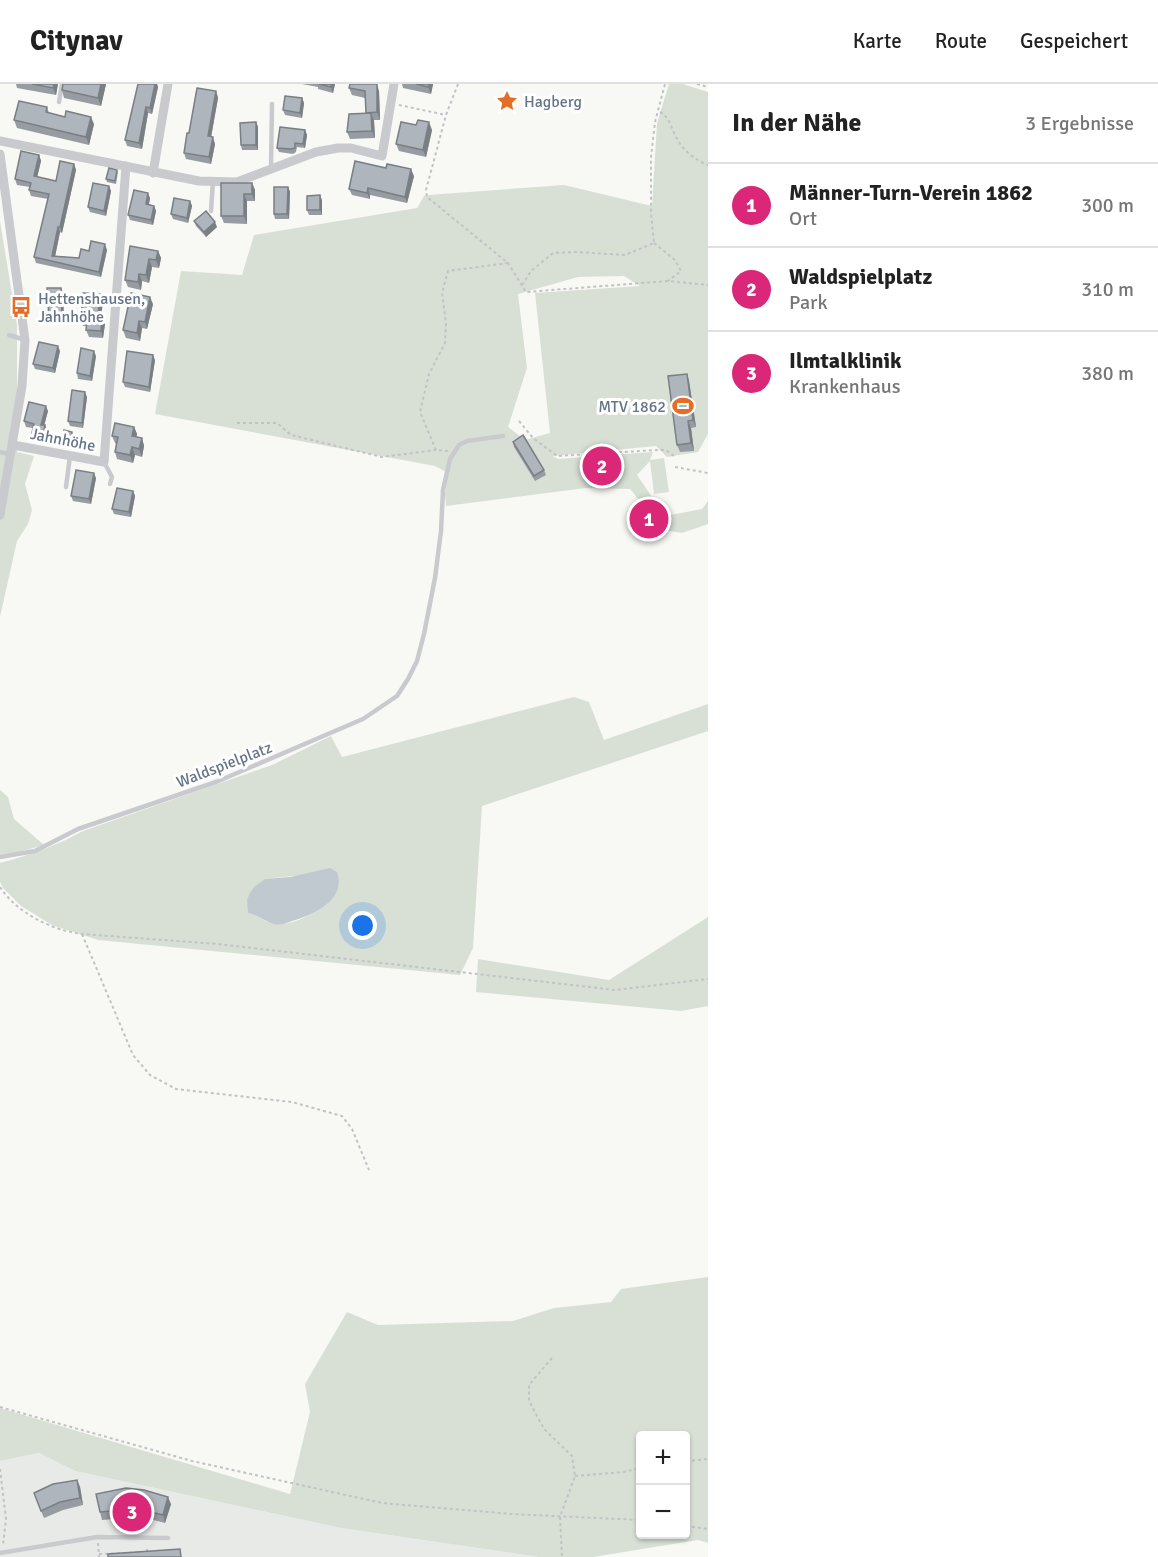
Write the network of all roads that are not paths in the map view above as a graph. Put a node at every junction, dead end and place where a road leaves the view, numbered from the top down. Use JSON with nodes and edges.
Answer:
{"nodes":[{"id":1,"x":62,"y":84,"type":"edge"},
{"id":2,"x":168,"y":84,"type":"edge"},
{"id":3,"x":394,"y":84,"type":"edge"},
{"id":4,"x":59,"y":102,"type":"dead end"},
{"id":5,"x":272,"y":104,"type":"dead end"},
{"id":6,"x":0,"y":141,"type":"edge"},
{"id":7,"x":0,"y":154,"type":"edge"},
{"id":8,"x":126,"y":166,"type":"junction"},
{"id":9,"x":271,"y":169,"type":"junction"},
{"id":10,"x":153,"y":173,"type":"junction"},
{"id":11,"x":213,"y":182,"type":"junction"},
{"id":12,"x":211,"y":212,"type":"dead end"},
{"id":13,"x":9,"y":335,"type":"dead end"},
{"id":14,"x":25,"y":340,"type":"junction"},
{"id":15,"x":504,"y":436,"type":"dead end"},
{"id":16,"x":12,"y":450,"type":"junction"},
{"id":17,"x":0,"y":452,"type":"edge"},
{"id":18,"x":70,"y":456,"type":"junction"},
{"id":19,"x":104,"y":462,"type":"junction"},
{"id":20,"x":110,"y":484,"type":"dead end"},
{"id":21,"x":66,"y":487,"type":"dead end"},
{"id":22,"x":0,"y":515,"type":"edge"},
{"id":23,"x":0,"y":857,"type":"edge"},
{"id":24,"x":168,"y":1538,"type":"dead end"},
{"id":25,"x":1,"y":1553,"type":"edge"}],
"edges":[{"from":1,"to":4,"type":"lane"},
{"from":2,"to":10,"type":"street"},
{"from":3,"to":9,"type":"street"},
{"from":5,"to":9,"type":"lane"},
{"from":6,"to":8,"type":"street"},
{"from":7,"to":14,"type":"street","name":"Jahnhöhe"},
{"from":8,"to":10,"type":"street"},
{"from":8,"to":19,"type":"street","name":"Jahnhöhe"},
{"from":9,"to":11,"type":"street"},
{"from":10,"to":11,"type":"street"},
{"from":11,"to":12,"type":"lane"},
{"from":13,"to":14,"type":"lane"},
{"from":14,"to":16,"type":"street","name":"Jahnhöhe"},
{"from":15,"to":23,"type":"lane","name":"Waldspielplatz"},
{"from":16,"to":17,"type":"lane"},
{"from":16,"to":18,"type":"street","name":"Jahnhöhe"},
{"from":16,"to":22,"type":"street"},
{"from":18,"to":19,"type":"street","name":"Jahnhöhe"},
{"from":18,"to":21,"type":"lane"},
{"from":19,"to":20,"type":"lane"},
{"from":24,"to":25,"type":"lane"}]}
